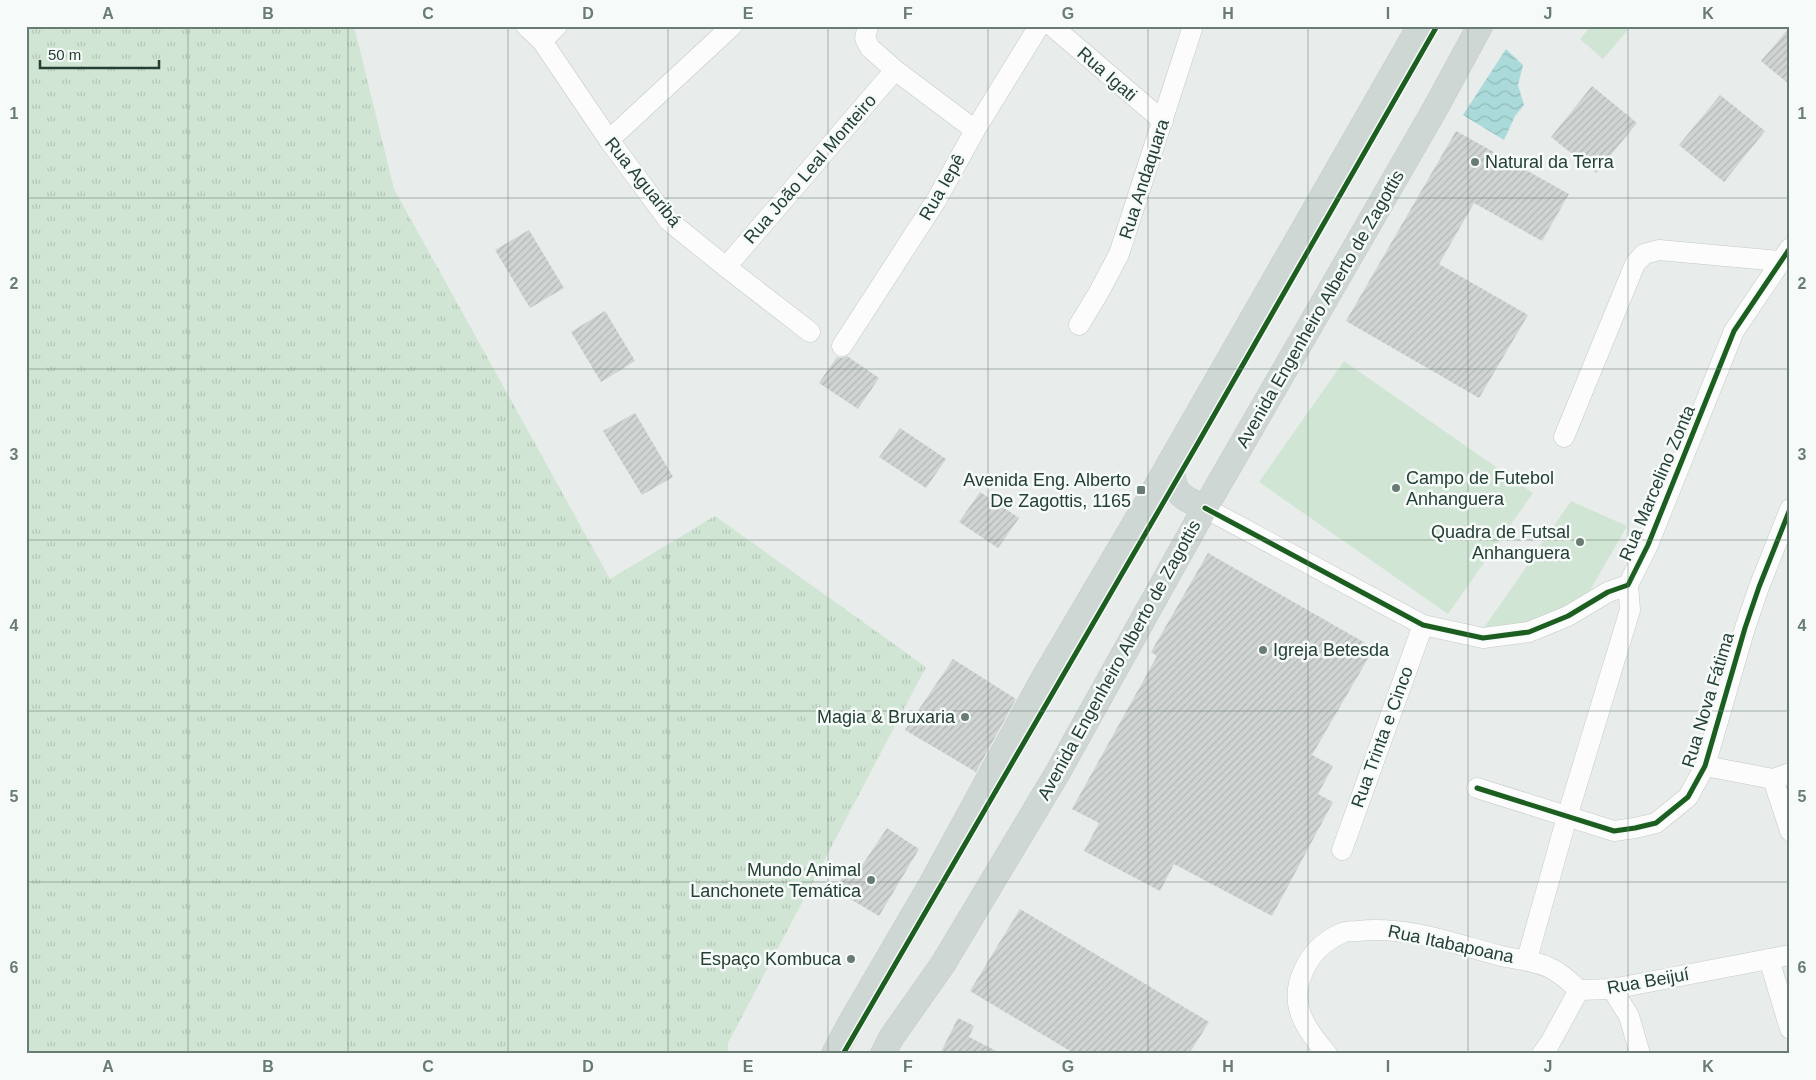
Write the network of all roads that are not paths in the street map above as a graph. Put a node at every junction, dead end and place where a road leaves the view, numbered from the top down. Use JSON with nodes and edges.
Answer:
{"nodes":[{"id":1,"x":526,"y":26,"type":"edge"},
{"id":2,"x":557,"y":26,"type":"edge"},
{"id":3,"x":732,"y":26,"type":"edge"},
{"id":4,"x":868,"y":26,"type":"edge"},
{"id":5,"x":1039,"y":26,"type":"edge"},
{"id":6,"x":1193,"y":26,"type":"edge"},
{"id":7,"x":1420,"y":26,"type":"edge"},
{"id":8,"x":1480,"y":26,"type":"edge"},
{"id":9,"x":1059,"y":29,"type":"edge"},
{"id":10,"x":542,"y":41,"type":"junction"},
{"id":11,"x":894,"y":70,"type":"junction"},
{"id":12,"x":1163,"y":122,"type":"junction"},
{"id":13,"x":975,"y":130,"type":"junction"},
{"id":14,"x":608,"y":140,"type":"junction"},
{"id":15,"x":1785,"y":255,"type":"edge"},
{"id":16,"x":726,"y":268,"type":"junction"},
{"id":17,"x":1079,"y":325,"type":"dead end"},
{"id":18,"x":810,"y":332,"type":"dead end"},
{"id":19,"x":842,"y":346,"type":"dead end"},
{"id":20,"x":1564,"y":437,"type":"dead end"},
{"id":21,"x":1171,"y":461,"type":"junction"},
{"id":22,"x":1205,"y":508,"type":"junction"},
{"id":23,"x":1790,"y":509,"type":"edge"},
{"id":24,"x":1628,"y":585,"type":"junction"},
{"id":25,"x":1423,"y":625,"type":"junction"},
{"id":26,"x":1706,"y":766,"type":"junction"},
{"id":27,"x":1782,"y":776,"type":"edge"},
{"id":28,"x":1478,"y":788,"type":"dead end"},
{"id":29,"x":1567,"y":817,"type":"junction"},
{"id":30,"x":1790,"y":831,"type":"edge"},
{"id":31,"x":1342,"y":850,"type":"dead end"},
{"id":32,"x":1790,"y":955,"type":"edge"},
{"id":33,"x":1527,"y":959,"type":"junction"},
{"id":34,"x":1769,"y":959,"type":"junction"},
{"id":35,"x":1612,"y":989,"type":"junction"},
{"id":36,"x":1579,"y":990,"type":"junction"},
{"id":37,"x":1790,"y":1029,"type":"edge"},
{"id":38,"x":834,"y":1054,"type":"edge"},
{"id":39,"x":883,"y":1054,"type":"edge"},
{"id":40,"x":1327,"y":1054,"type":"edge"},
{"id":41,"x":1542,"y":1054,"type":"edge"},
{"id":42,"x":1640,"y":1054,"type":"edge"}],
"edges":[{"from":1,"to":10,"type":"street","name":"Rua Aguaribá"},
{"from":2,"to":10,"type":"street"},
{"from":3,"to":14,"type":"street"},
{"from":4,"to":11,"type":"street"},
{"from":5,"to":13,"type":"street","name":"Rua Iepê"},
{"from":6,"to":12,"type":"street","name":"Rua Andaquara"},
{"from":7,"to":21,"type":"main road"},
{"from":8,"to":22,"type":"main road","name":"Avenida Engenheiro Alberto de Zagottis"},
{"from":9,"to":12,"type":"street","name":"Rua Igati"},
{"from":10,"to":14,"type":"street","name":"Rua Aguaribá"},
{"from":11,"to":13,"type":"street"},
{"from":11,"to":16,"type":"street","name":"Rua João Leal Monteiro"},
{"from":12,"to":17,"type":"street","name":"Rua Andaquara"},
{"from":13,"to":19,"type":"street","name":"Rua Iepê"},
{"from":14,"to":16,"type":"street","name":"Rua Aguaribá"},
{"from":15,"to":20,"type":"street"},
{"from":15,"to":24,"type":"street","name":"Rua Marcelino Zonta"},
{"from":16,"to":18,"type":"street","name":"Rua Aguaribá"},
{"from":21,"to":22,"type":"main road"},
{"from":21,"to":38,"type":"main road"},
{"from":22,"to":25,"type":"street","name":"Rua Marcelino Zonta"},
{"from":22,"to":39,"type":"main road","name":"Avenida Engenheiro Alberto de Zagottis"},
{"from":23,"to":26,"type":"street","name":"Rua Nova Fátima"},
{"from":24,"to":25,"type":"street","name":"Rua Marcelino Zonta"},
{"from":24,"to":29,"type":"street"},
{"from":25,"to":31,"type":"street","name":"Rua Trinta e Cinco"},
{"from":26,"to":27,"type":"street"},
{"from":26,"to":29,"type":"street","name":"Rua Nova Fátima"},
{"from":27,"to":30,"type":"street"},
{"from":28,"to":29,"type":"street","name":"Rua Nova Fátima"},
{"from":29,"to":33,"type":"street"},
{"from":32,"to":34,"type":"street","name":"Rua Beijuí"},
{"from":33,"to":36,"type":"street","name":"Rua Itabapoana"},
{"from":33,"to":40,"type":"street","name":"Rua Itabapoana"},
{"from":34,"to":35,"type":"street","name":"Rua Beijuí"},
{"from":34,"to":37,"type":"street"},
{"from":35,"to":36,"type":"street","name":"Rua Beijuí"},
{"from":35,"to":42,"type":"street"},
{"from":36,"to":41,"type":"street"}]}
